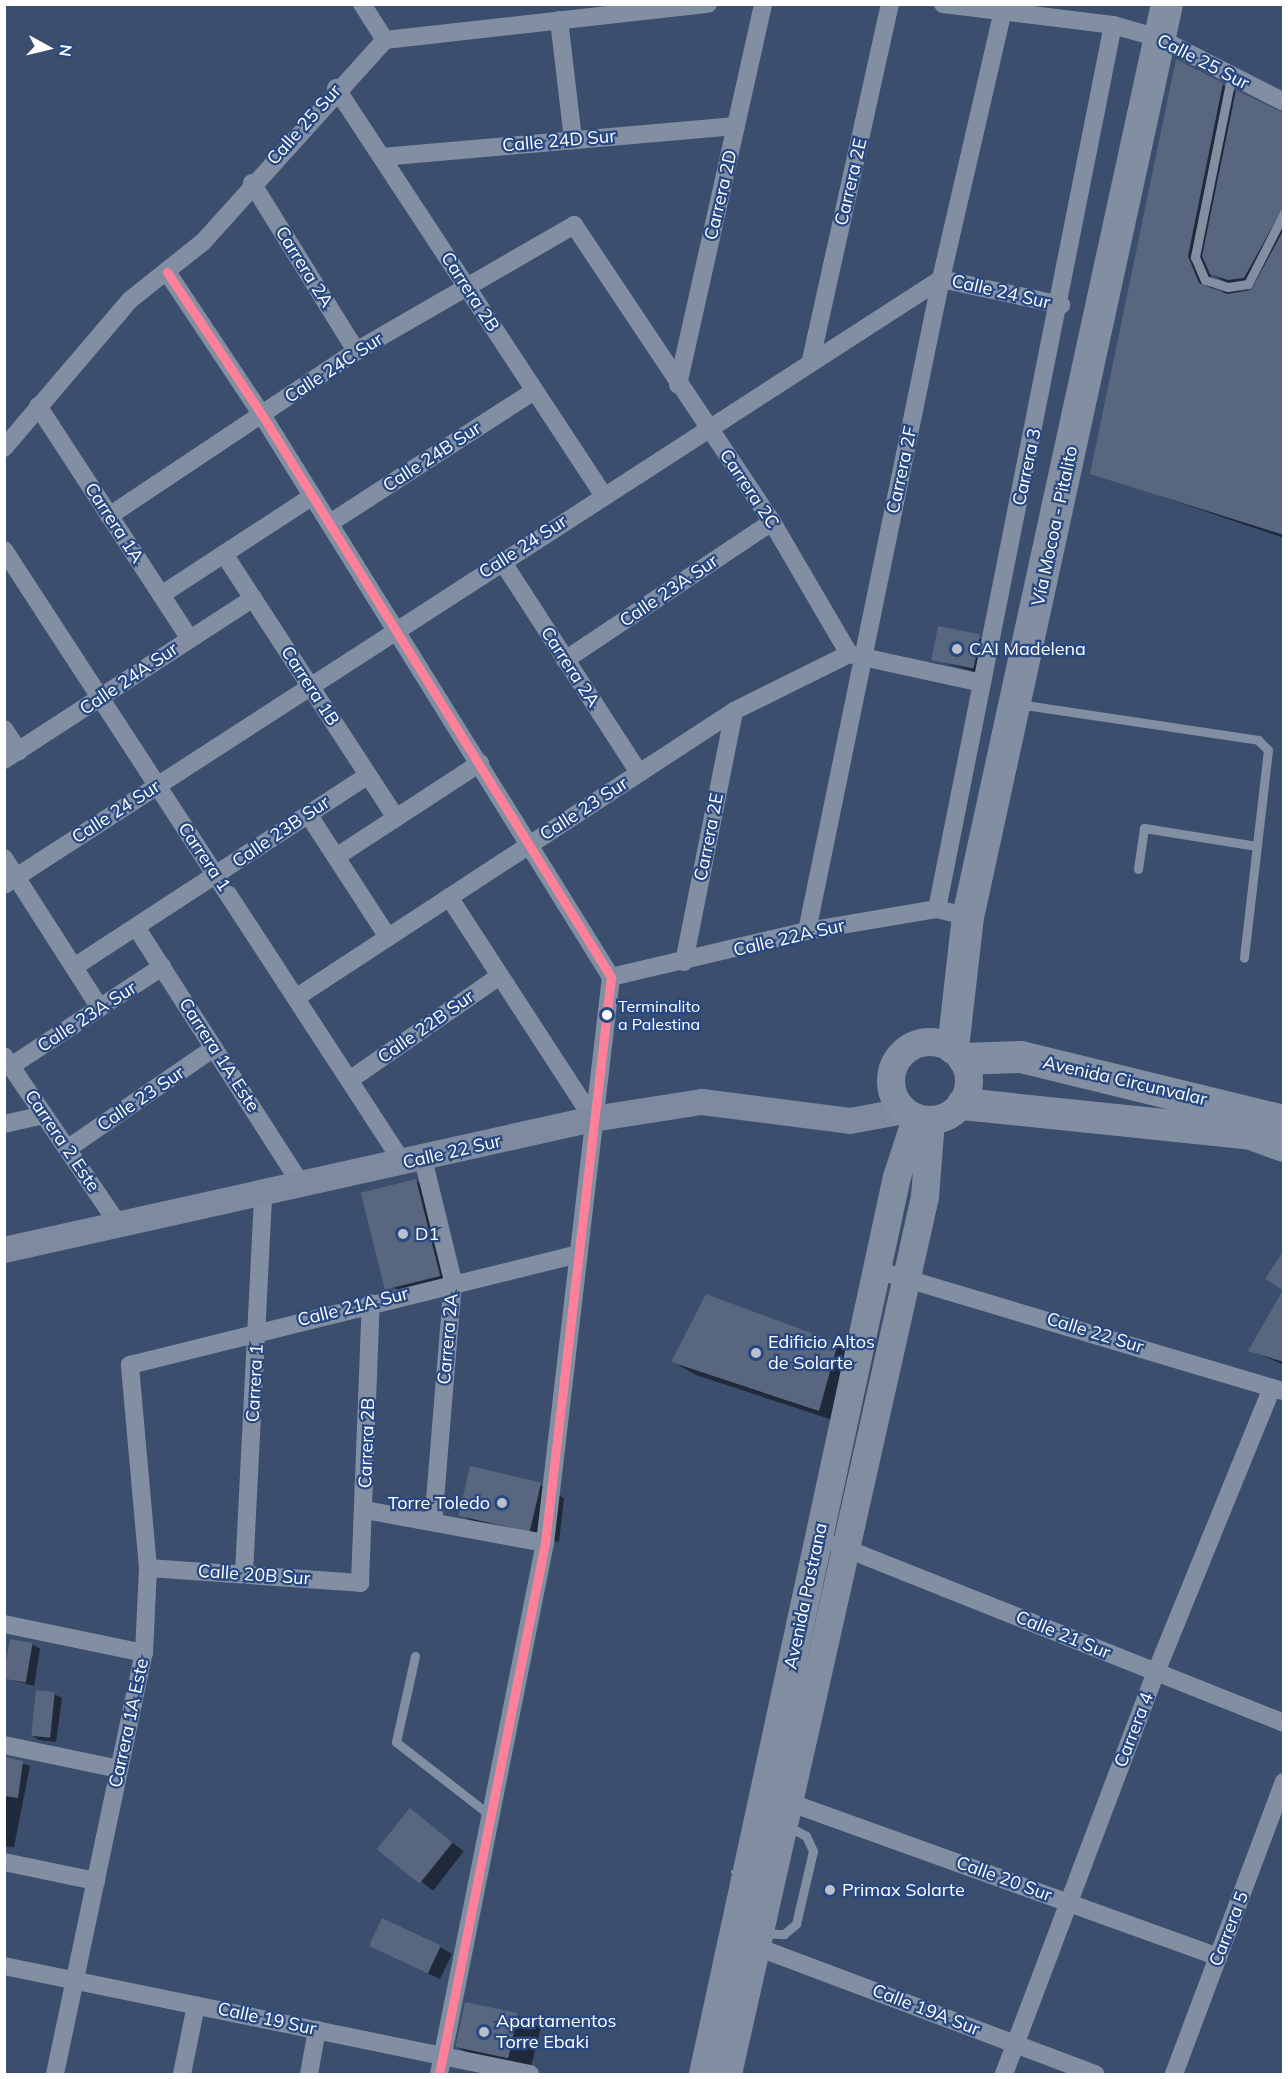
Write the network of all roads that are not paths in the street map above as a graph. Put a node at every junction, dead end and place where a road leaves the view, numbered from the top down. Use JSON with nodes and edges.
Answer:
{"nodes":[{"id":1,"x":362,"y":4,"type":"edge"},
{"id":2,"x":708,"y":4,"type":"edge"},
{"id":3,"x":763,"y":4,"type":"edge"},
{"id":4,"x":890,"y":4,"type":"edge"},
{"id":5,"x":943,"y":4,"type":"edge"},
{"id":6,"x":1167,"y":4,"type":"edge"},
{"id":7,"x":1003,"y":11,"type":"junction"},
{"id":8,"x":559,"y":20,"type":"junction"},
{"id":9,"x":1113,"y":25,"type":"junction"},
{"id":10,"x":1159,"y":38,"type":"junction"},
{"id":11,"x":385,"y":40,"type":"junction"},
{"id":12,"x":1231,"y":78,"type":"junction"},
{"id":13,"x":336,"y":88,"type":"junction"},
{"id":14,"x":1284,"y":102,"type":"edge"},
{"id":15,"x":736,"y":126,"type":"junction"},
{"id":16,"x":573,"y":140,"type":"junction"},
{"id":17,"x":382,"y":157,"type":"junction"},
{"id":18,"x":252,"y":183,"type":"junction"},
{"id":19,"x":1284,"y":213,"type":"edge"},
{"id":20,"x":563,"y":226,"type":"joint"},
{"id":21,"x":167,"y":272,"type":"junction"},
{"id":22,"x":941,"y":279,"type":"junction"},
{"id":23,"x":468,"y":289,"type":"junction"},
{"id":24,"x":1061,"y":305,"type":"junction"},
{"id":25,"x":356,"y":351,"type":"junction"},
{"id":26,"x":811,"y":360,"type":"junction"},
{"id":27,"x":678,"y":385,"type":"junction"},
{"id":28,"x":534,"y":391,"type":"junction"},
{"id":29,"x":38,"y":406,"type":"junction"},
{"id":30,"x":262,"y":415,"type":"junction"},
{"id":31,"x":707,"y":429,"type":"junction"},
{"id":32,"x":4,"y":448,"type":"edge"},
{"id":33,"x":603,"y":495,"type":"junction"},
{"id":34,"x":313,"y":496,"type":"junction"},
{"id":35,"x":109,"y":516,"type":"junction"},
{"id":36,"x":772,"y":522,"type":"junction"},
{"id":37,"x":330,"y":523,"type":"junction"},
{"id":38,"x":4,"y":550,"type":"edge"},
{"id":39,"x":224,"y":554,"type":"junction"},
{"id":40,"x":502,"y":561,"type":"junction"},
{"id":41,"x":161,"y":596,"type":"junction"},
{"id":42,"x":253,"y":598,"type":"junction"},
{"id":43,"x":397,"y":630,"type":"junction"},
{"id":44,"x":190,"y":639,"type":"junction"},
{"id":45,"x":856,"y":656,"type":"junction"},
{"id":46,"x":565,"y":660,"type":"junction"},
{"id":47,"x":982,"y":683,"type":"junction"},
{"id":48,"x":310,"y":686,"type":"junction"},
{"id":49,"x":102,"y":699,"type":"junction"},
{"id":50,"x":1016,"y":703,"type":"junction"},
{"id":51,"x":734,"y":711,"type":"junction"},
{"id":52,"x":4,"y":729,"type":"edge"},
{"id":53,"x":12,"y":755,"type":"edge"},
{"id":54,"x":480,"y":763,"type":"junction"},
{"id":55,"x":639,"y":773,"type":"junction"},
{"id":56,"x":368,"y":775,"type":"junction"},
{"id":57,"x":157,"y":786,"type":"junction"},
{"id":58,"x":308,"y":814,"type":"junction"},
{"id":59,"x":396,"y":818,"type":"junction"},
{"id":60,"x":531,"y":844,"type":"junction"},
{"id":61,"x":1257,"y":846,"type":"junction"},
{"id":62,"x":336,"y":857,"type":"junction"},
{"id":63,"x":4,"y":858,"type":"edge"},
{"id":64,"x":1138,"y":869,"type":"dead end"},
{"id":65,"x":216,"y":876,"type":"junction"},
{"id":66,"x":10,"y":881,"type":"edge"},
{"id":67,"x":449,"y":897,"type":"junction"},
{"id":68,"x":937,"y":909,"type":"junction"},
{"id":69,"x":968,"y":917,"type":"junction"},
{"id":70,"x":136,"y":927,"type":"junction"},
{"id":71,"x":807,"y":931,"type":"junction"},
{"id":72,"x":388,"y":937,"type":"junction"},
{"id":73,"x":1244,"y":958,"type":"dead end"},
{"id":74,"x":684,"y":962,"type":"junction"},
{"id":75,"x":74,"y":967,"type":"junction"},
{"id":76,"x":162,"y":967,"type":"junction"},
{"id":77,"x":500,"y":976,"type":"junction"},
{"id":78,"x":610,"y":977,"type":"junction"},
{"id":79,"x":297,"y":996,"type":"junction"},
{"id":80,"x":100,"y":1008,"type":"junction"},
{"id":81,"x":214,"y":1048,"type":"junction"},
{"id":82,"x":950,"y":1049,"type":"junction"},
{"id":83,"x":8,"y":1061,"type":"edge"},
{"id":84,"x":351,"y":1079,"type":"junction"},
{"id":85,"x":963,"y":1104,"type":"junction"},
{"id":86,"x":911,"y":1112,"type":"junction"},
{"id":87,"x":44,"y":1115,"type":"junction"},
{"id":88,"x":593,"y":1119,"type":"junction"},
{"id":89,"x":1284,"y":1121,"type":"edge"},
{"id":90,"x":4,"y":1124,"type":"edge"},
{"id":91,"x":1284,"y":1146,"type":"edge"},
{"id":92,"x":67,"y":1149,"type":"junction"},
{"id":93,"x":413,"y":1161,"type":"junction"},
{"id":94,"x":301,"y":1184,"type":"junction"},
{"id":95,"x":263,"y":1192,"type":"junction"},
{"id":96,"x":119,"y":1225,"type":"junction"},
{"id":97,"x":4,"y":1250,"type":"edge"},
{"id":98,"x":578,"y":1254,"type":"junction"},
{"id":99,"x":893,"y":1274,"type":"junction"},
{"id":100,"x":453,"y":1281,"type":"junction"},
{"id":101,"x":371,"y":1304,"type":"junction"},
{"id":102,"x":258,"y":1331,"type":"junction"},
{"id":103,"x":130,"y":1365,"type":"joint"},
{"id":104,"x":1278,"y":1390,"type":"edge"},
{"id":105,"x":365,"y":1510,"type":"junction"},
{"id":106,"x":433,"y":1522,"type":"junction"},
{"id":107,"x":545,"y":1543,"type":"junction"},
{"id":108,"x":831,"y":1543,"type":"junction"},
{"id":109,"x":148,"y":1568,"type":"junction"},
{"id":110,"x":244,"y":1573,"type":"junction"},
{"id":111,"x":360,"y":1583,"type":"joint"},
{"id":112,"x":4,"y":1624,"type":"edge"},
{"id":113,"x":144,"y":1653,"type":"junction"},
{"id":114,"x":415,"y":1656,"type":"dead end"},
{"id":115,"x":1156,"y":1672,"type":"junction"},
{"id":116,"x":1284,"y":1723,"type":"edge"},
{"id":117,"x":4,"y":1745,"type":"edge"},
{"id":118,"x":119,"y":1769,"type":"junction"},
{"id":119,"x":1284,"y":1782,"type":"edge"},
{"id":120,"x":779,"y":1807,"type":"junction"},
{"id":121,"x":491,"y":1816,"type":"junction"},
{"id":122,"x":4,"y":1862,"type":"edge"},
{"id":123,"x":96,"y":1881,"type":"junction"},
{"id":124,"x":1068,"y":1903,"type":"junction"},
{"id":125,"x":750,"y":1939,"type":"junction"},
{"id":126,"x":1218,"y":1957,"type":"junction"},
{"id":127,"x":4,"y":1966,"type":"edge"},
{"id":128,"x":75,"y":1979,"type":"junction"},
{"id":129,"x":196,"y":2005,"type":"junction"},
{"id":130,"x":317,"y":2030,"type":"junction"},
{"id":131,"x":1014,"y":2044,"type":"junction"},
{"id":132,"x":441,"y":2066,"type":"edge"},
{"id":133,"x":55,"y":2074,"type":"edge"},
{"id":134,"x":182,"y":2074,"type":"edge"},
{"id":135,"x":309,"y":2074,"type":"edge"},
{"id":136,"x":530,"y":2074,"type":"edge"},
{"id":137,"x":703,"y":2074,"type":"edge"},
{"id":138,"x":728,"y":2074,"type":"edge"},
{"id":139,"x":1004,"y":2074,"type":"edge"},
{"id":140,"x":1095,"y":2074,"type":"edge"},
{"id":141,"x":1174,"y":2074,"type":"edge"}],
"edges":[{"from":1,"to":11,"type":"street"},
{"from":2,"to":8,"type":"street"},
{"from":3,"to":15,"type":"street","name":"Carrera 2D"},
{"from":4,"to":26,"type":"street","name":"Carrera 2E"},
{"from":5,"to":7,"type":"street","name":"Calle 25 Sur"},
{"from":6,"to":10,"type":"highway","name":"Vía Mocoa - Pitalito"},
{"from":7,"to":9,"type":"street","name":"Calle 25 Sur"},
{"from":7,"to":22,"type":"street","name":"Carrera 2F"},
{"from":8,"to":11,"type":"street"},
{"from":8,"to":16,"type":"street"},
{"from":9,"to":10,"type":"street","name":"Calle 25 Sur"},
{"from":9,"to":24,"type":"street","name":"Carrera 3"},
{"from":10,"to":12,"type":"street","name":"Calle 25 Sur"},
{"from":10,"to":50,"type":"highway","name":"Vía Mocoa - Pitalito"},
{"from":11,"to":13,"type":"street","name":"Calle 25 Sur"},
{"from":12,"to":14,"type":"street","name":"Calle 25 Sur"},
{"from":12,"to":19,"type":"lane"},
{"from":13,"to":17,"type":"street","name":"Carrera 2B"},
{"from":13,"to":18,"type":"street","name":"Calle 25 Sur"},
{"from":15,"to":16,"type":"street","name":"Calle 24D Sur"},
{"from":15,"to":27,"type":"street","name":"Carrera 2D"},
{"from":16,"to":17,"type":"street","name":"Calle 24D Sur"},
{"from":17,"to":23,"type":"street","name":"Carrera 2B"},
{"from":18,"to":21,"type":"street","name":"Calle 25 Sur"},
{"from":18,"to":25,"type":"street","name":"Carrera 2A"},
{"from":20,"to":23,"type":"street","name":"Calle 24C Sur"},
{"from":20,"to":27,"type":"street","name":"Carrera 2C"},
{"from":21,"to":29,"type":"street","name":"Calle 25 Sur"},
{"from":21,"to":30,"type":"street"},
{"from":22,"to":24,"type":"street","name":"Calle 24 Sur"},
{"from":22,"to":26,"type":"street","name":"Calle 24 Sur"},
{"from":22,"to":45,"type":"street","name":"Carrera 2F"},
{"from":23,"to":25,"type":"street","name":"Calle 24C Sur"},
{"from":23,"to":28,"type":"street","name":"Carrera 2B"},
{"from":24,"to":47,"type":"street","name":"Carrera 3"},
{"from":25,"to":30,"type":"street","name":"Calle 24C Sur"},
{"from":26,"to":31,"type":"street","name":"Calle 24 Sur"},
{"from":27,"to":31,"type":"street","name":"Carrera 2C"},
{"from":28,"to":33,"type":"street","name":"Carrera 2B"},
{"from":28,"to":37,"type":"street","name":"Calle 24B Sur"},
{"from":29,"to":32,"type":"street","name":"Calle 25 Sur"},
{"from":29,"to":35,"type":"street","name":"Carrera 1A"},
{"from":30,"to":34,"type":"street"},
{"from":30,"to":35,"type":"street","name":"Calle 24C Sur"},
{"from":31,"to":33,"type":"street","name":"Calle 24 Sur"},
{"from":31,"to":36,"type":"street","name":"Carrera 2C"},
{"from":33,"to":40,"type":"street","name":"Calle 24 Sur"},
{"from":34,"to":37,"type":"street"},
{"from":34,"to":39,"type":"street"},
{"from":35,"to":41,"type":"street","name":"Carrera 1A"},
{"from":36,"to":45,"type":"street","name":"Carrera 2C"},
{"from":36,"to":46,"type":"street","name":"Calle 23A Sur"},
{"from":37,"to":43,"type":"street"},
{"from":38,"to":49,"type":"street","name":"Carrera 1"},
{"from":39,"to":41,"type":"street"},
{"from":39,"to":42,"type":"street","name":"Carrera 1B"},
{"from":40,"to":43,"type":"street","name":"Calle 24 Sur"},
{"from":40,"to":46,"type":"street","name":"Carrera 2A"},
{"from":41,"to":44,"type":"street","name":"Carrera 1A"},
{"from":42,"to":44,"type":"street","name":"Calle 24A Sur"},
{"from":42,"to":48,"type":"street","name":"Carrera 1B"},
{"from":43,"to":48,"type":"street","name":"Calle 24 Sur"},
{"from":43,"to":54,"type":"street"},
{"from":44,"to":49,"type":"street","name":"Calle 24A Sur"},
{"from":45,"to":47,"type":"street"},
{"from":45,"to":51,"type":"street","name":"Calle 23 Sur"},
{"from":45,"to":71,"type":"street","name":"Carrera 2F"},
{"from":46,"to":55,"type":"street","name":"Carrera 2A"},
{"from":47,"to":68,"type":"street","name":"Carrera 3"},
{"from":48,"to":56,"type":"street","name":"Carrera 1B"},
{"from":48,"to":57,"type":"street","name":"Calle 24 Sur"},
{"from":49,"to":53,"type":"street","name":"Calle 24A Sur"},
{"from":49,"to":57,"type":"street","name":"Carrera 1"},
{"from":50,"to":61,"type":"lane"},
{"from":50,"to":69,"type":"highway","name":"Vía Mocoa - Pitalito"},
{"from":51,"to":55,"type":"street","name":"Calle 23 Sur"},
{"from":51,"to":74,"type":"street","name":"Carrera 2E"},
{"from":52,"to":53,"type":"street"},
{"from":54,"to":59,"type":"street"},
{"from":54,"to":60,"type":"street"},
{"from":55,"to":60,"type":"street","name":"Calle 23 Sur"},
{"from":56,"to":58,"type":"street","name":"Calle 23B Sur"},
{"from":56,"to":59,"type":"street","name":"Carrera 1B"},
{"from":57,"to":65,"type":"street","name":"Carrera 1"},
{"from":57,"to":66,"type":"street","name":"Calle 24 Sur"},
{"from":58,"to":62,"type":"street"},
{"from":58,"to":65,"type":"street","name":"Calle 23B Sur"},
{"from":59,"to":62,"type":"street"},
{"from":60,"to":67,"type":"street","name":"Calle 23 Sur"},
{"from":60,"to":78,"type":"street"},
{"from":61,"to":64,"type":"lane"},
{"from":61,"to":73,"type":"lane"},
{"from":62,"to":72,"type":"street"},
{"from":63,"to":66,"type":"street"},
{"from":65,"to":70,"type":"street","name":"Calle 23B Sur"},
{"from":65,"to":79,"type":"street","name":"Carrera 1"},
{"from":66,"to":75,"type":"street"},
{"from":67,"to":72,"type":"street","name":"Calle 23 Sur"},
{"from":67,"to":77,"type":"street"},
{"from":68,"to":69,"type":"street","name":"Calle 22A Sur"},
{"from":68,"to":71,"type":"street","name":"Calle 22A Sur"},
{"from":69,"to":82,"type":"highway","name":"Vía Mocoa - Pitalito"},
{"from":70,"to":75,"type":"street","name":"Calle 23B Sur"},
{"from":70,"to":76,"type":"street","name":"Carrera 1A Este"},
{"from":71,"to":74,"type":"street","name":"Calle 22A Sur"},
{"from":72,"to":79,"type":"street","name":"Calle 23 Sur"},
{"from":74,"to":78,"type":"street","name":"Calle 22A Sur"},
{"from":75,"to":80,"type":"street"},
{"from":76,"to":80,"type":"street","name":"Calle 23A Sur"},
{"from":76,"to":81,"type":"street","name":"Carrera 1A Este"},
{"from":77,"to":84,"type":"street","name":"Calle 22B Sur"},
{"from":77,"to":88,"type":"street"},
{"from":78,"to":88,"type":"street"},
{"from":79,"to":84,"type":"street","name":"Carrera 1"},
{"from":80,"to":83,"type":"street","name":"Calle 23A Sur"},
{"from":81,"to":92,"type":"street","name":"Calle 23 Sur"},
{"from":81,"to":94,"type":"street","name":"Carrera 1A Este"},
{"from":82,"to":85,"type":"main road"},
{"from":82,"to":86,"type":"main road"},
{"from":82,"to":89,"type":"highway","name":"Avenida Circunvalar"},
{"from":83,"to":87,"type":"street","name":"Carrera 2 Este"},
{"from":84,"to":93,"type":"street","name":"Carrera 1"},
{"from":85,"to":86,"type":"main road"},
{"from":85,"to":91,"type":"highway","name":"Avenida Circunvalar"},
{"from":86,"to":88,"type":"main road","name":"Calle 22 Sur"},
{"from":86,"to":99,"type":"main road","name":"Avenida Pastrana"},
{"from":87,"to":90,"type":"street"},
{"from":87,"to":92,"type":"street","name":"Carrera 2 Este"},
{"from":88,"to":93,"type":"main road","name":"Calle 22 Sur"},
{"from":88,"to":98,"type":"street"},
{"from":92,"to":96,"type":"street","name":"Carrera 2 Este"},
{"from":93,"to":94,"type":"main road","name":"Calle 22 Sur"},
{"from":93,"to":100,"type":"street","name":"Carrera 2A"},
{"from":94,"to":95,"type":"main road","name":"Calle 22 Sur"},
{"from":95,"to":96,"type":"main road","name":"Calle 22 Sur"},
{"from":95,"to":102,"type":"street","name":"Carrera 1"},
{"from":96,"to":97,"type":"main road","name":"Calle 22 Sur"},
{"from":98,"to":100,"type":"street","name":"Calle 21A Sur"},
{"from":98,"to":107,"type":"street"},
{"from":99,"to":104,"type":"street","name":"Calle 22 Sur"},
{"from":99,"to":108,"type":"main road","name":"Avenida Pastrana"},
{"from":100,"to":101,"type":"street","name":"Calle 21A Sur"},
{"from":100,"to":106,"type":"street","name":"Carrera 2A"},
{"from":101,"to":102,"type":"street","name":"Calle 21A Sur"},
{"from":101,"to":105,"type":"street","name":"Carrera 2B"},
{"from":102,"to":103,"type":"street","name":"Calle 21A Sur"},
{"from":102,"to":110,"type":"street","name":"Carrera 1"},
{"from":103,"to":109,"type":"street","name":"Carrera 1A Este"},
{"from":104,"to":115,"type":"street","name":"Carrera 4"},
{"from":105,"to":106,"type":"street"},
{"from":105,"to":111,"type":"street","name":"Carrera 2B"},
{"from":106,"to":107,"type":"street"},
{"from":107,"to":121,"type":"street"},
{"from":108,"to":115,"type":"street","name":"Calle 21 Sur"},
{"from":108,"to":120,"type":"main road","name":"Avenida Pastrana"},
{"from":109,"to":110,"type":"street","name":"Calle 20B Sur"},
{"from":109,"to":113,"type":"street","name":"Carrera 1A Este"},
{"from":110,"to":111,"type":"street","name":"Calle 20B Sur"},
{"from":112,"to":113,"type":"street"},
{"from":113,"to":118,"type":"street","name":"Carrera 1A Este"},
{"from":114,"to":121,"type":"lane"},
{"from":115,"to":116,"type":"street","name":"Calle 21 Sur"},
{"from":115,"to":124,"type":"street","name":"Carrera 4"},
{"from":117,"to":118,"type":"street"},
{"from":118,"to":123,"type":"street","name":"Carrera 1A Este"},
{"from":119,"to":126,"type":"street","name":"Carrera 5"},
{"from":120,"to":124,"type":"street","name":"Calle 20 Sur"},
{"from":120,"to":125,"type":"main road","name":"Avenida Pastrana"},
{"from":120,"to":125,"type":"lane"},
{"from":121,"to":132,"type":"street"},
{"from":122,"to":123,"type":"street"},
{"from":123,"to":128,"type":"street","name":"Carrera 1A Este"},
{"from":124,"to":126,"type":"street","name":"Calle 20 Sur"},
{"from":124,"to":131,"type":"street","name":"Carrera 4"},
{"from":125,"to":131,"type":"street","name":"Calle 19A Sur"},
{"from":125,"to":137,"type":"main road","name":"Avenida Pastrana"},
{"from":125,"to":138,"type":"main road","name":"Avenida Pastrana"},
{"from":126,"to":141,"type":"street","name":"Carrera 5"},
{"from":127,"to":128,"type":"street","name":"Calle 19 Sur"},
{"from":128,"to":129,"type":"street","name":"Calle 19 Sur"},
{"from":128,"to":133,"type":"street","name":"Carrera 1A Este"},
{"from":129,"to":130,"type":"street","name":"Calle 19 Sur"},
{"from":129,"to":134,"type":"street"},
{"from":130,"to":132,"type":"street","name":"Calle 19 Sur"},
{"from":130,"to":135,"type":"street"},
{"from":131,"to":139,"type":"street","name":"Carrera 4"},
{"from":131,"to":140,"type":"street","name":"Calle 19A Sur"},
{"from":132,"to":136,"type":"street","name":"Calle 19 Sur"}]}
